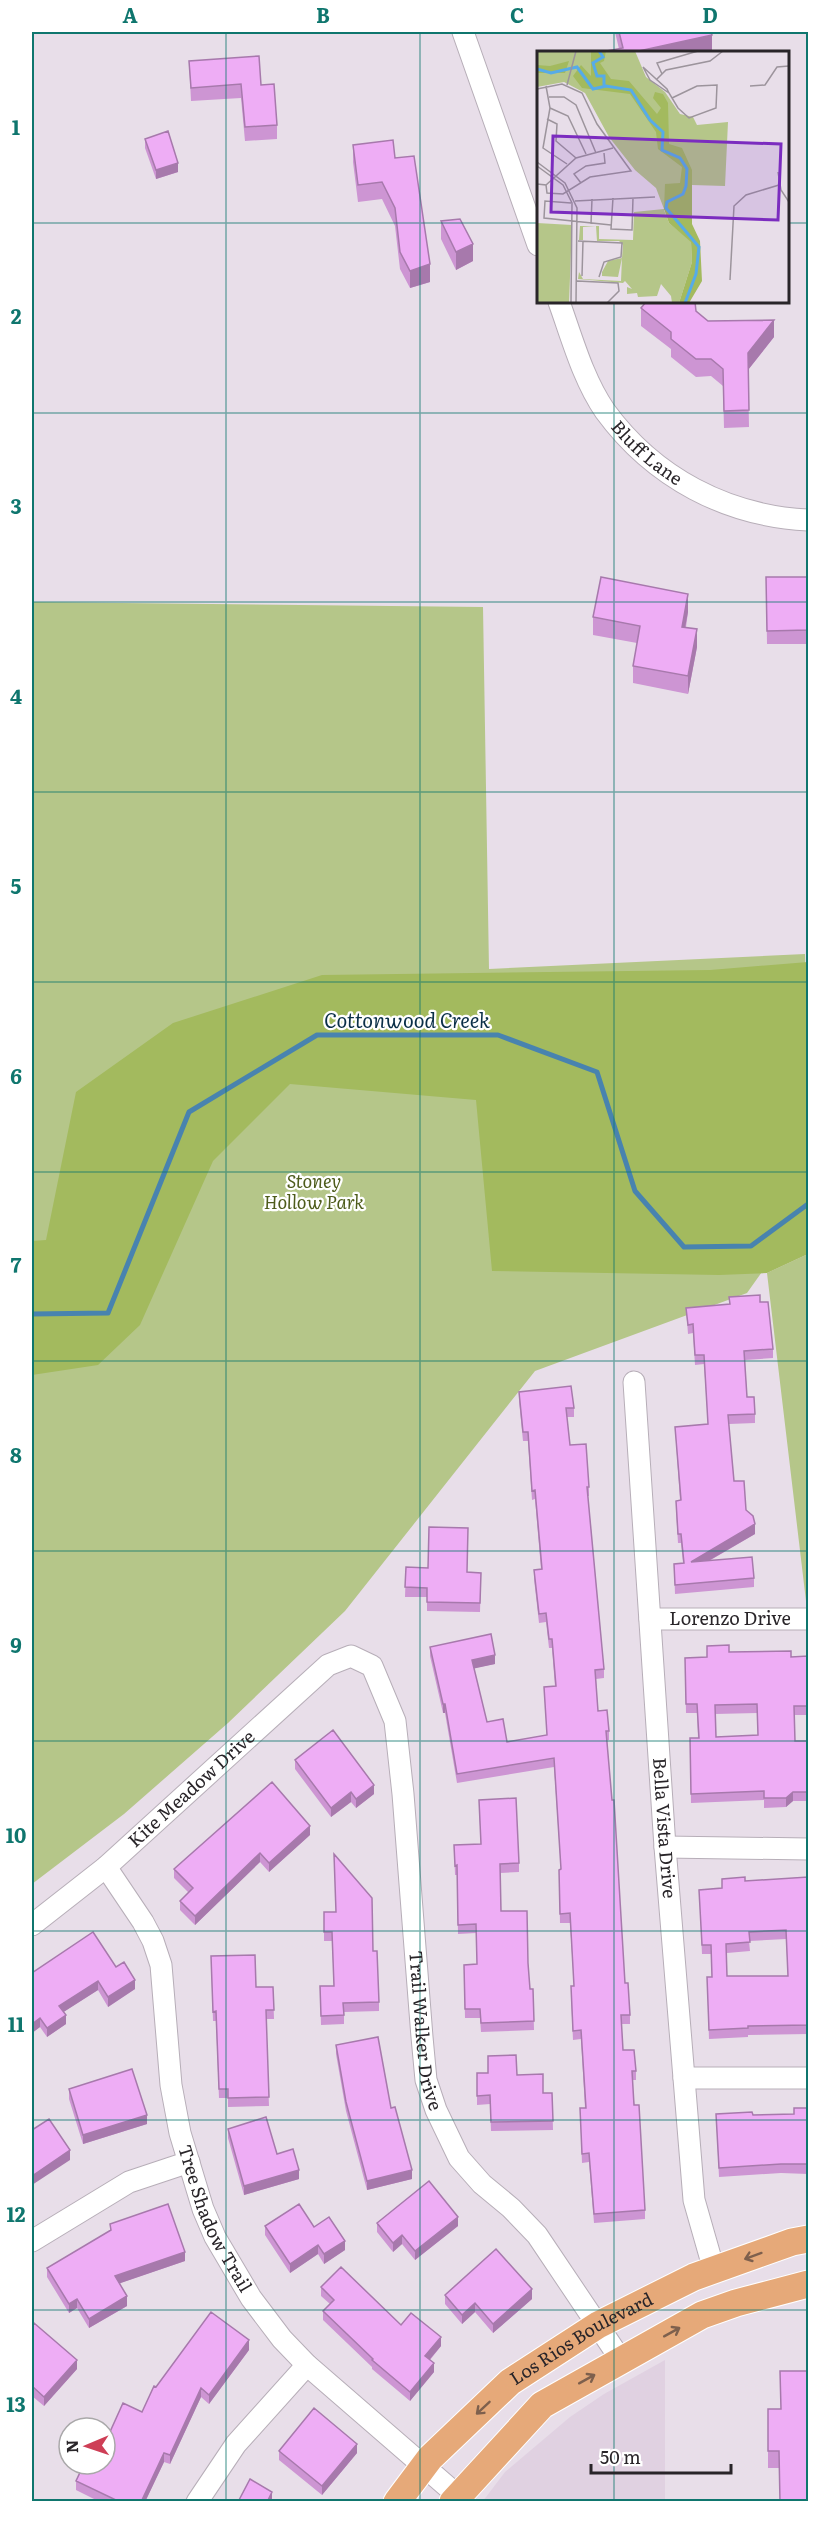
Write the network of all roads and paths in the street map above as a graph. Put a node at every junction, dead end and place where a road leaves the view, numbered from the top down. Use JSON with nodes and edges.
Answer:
{"nodes":[{"id":1,"x":463,"y":32,"type":"edge"},
{"id":2,"x":537,"y":242,"type":"edge"},
{"id":3,"x":559,"y":303,"type":"edge"},
{"id":4,"x":808,"y":520,"type":"edge"},
{"id":5,"x":634,"y":1382,"type":"dead end"},
{"id":6,"x":650,"y":1619,"type":"junction"},
{"id":7,"x":808,"y":1619,"type":"edge"},
{"id":8,"x":351,"y":1656,"type":"joint"},
{"id":9,"x":665,"y":1847,"type":"junction"},
{"id":10,"x":808,"y":1849,"type":"edge"},
{"id":11,"x":106,"y":1868,"type":"junction"},
{"id":12,"x":32,"y":1925,"type":"edge"},
{"id":13,"x":684,"y":2078,"type":"junction"},
{"id":14,"x":808,"y":2078,"type":"edge"},
{"id":15,"x":189,"y":2162,"type":"junction"},
{"id":16,"x":808,"y":2239,"type":"edge"},
{"id":17,"x":32,"y":2241,"type":"edge"},
{"id":18,"x":714,"y":2270,"type":"junction"},
{"id":19,"x":808,"y":2284,"type":"edge"},
{"id":20,"x":598,"y":2325,"type":"junction"},
{"id":21,"x":621,"y":2360,"type":"junction"},
{"id":22,"x":307,"y":2365,"type":"junction"},
{"id":23,"x":422,"y":2467,"type":"junction"},
{"id":24,"x":455,"y":2498,"type":"edge"},
{"id":25,"x":197,"y":2502,"type":"edge"},
{"id":26,"x":397,"y":2502,"type":"edge"}],
"edges":[{"from":1,"to":2,"type":"street"},
{"from":3,"to":4,"type":"street","name":"Bluff Lane"},
{"from":5,"to":6,"type":"street","name":"Bella Vista Drive"},
{"from":6,"to":7,"type":"street","name":"Lorenzo Drive"},
{"from":6,"to":9,"type":"street","name":"Bella Vista Drive"},
{"from":8,"to":11,"type":"street","name":"Kite Meadow Drive"},
{"from":8,"to":20,"type":"street","name":"Trail Walker Drive"},
{"from":9,"to":10,"type":"street"},
{"from":9,"to":13,"type":"street","name":"Bella Vista Drive"},
{"from":11,"to":12,"type":"street","name":"Kite Meadow Drive"},
{"from":11,"to":15,"type":"street","name":"Tree Shadow Trail"},
{"from":13,"to":14,"type":"street"},
{"from":13,"to":18,"type":"street","name":"Bella Vista Drive"},
{"from":15,"to":17,"type":"street"},
{"from":15,"to":22,"type":"street","name":"Tree Shadow Trail"},
{"from":16,"to":18,"type":"main road","name":"Los Rios Boulevard","one_way":true},
{"from":18,"to":20,"type":"main road","name":"Los Rios Boulevard"},
{"from":21,"to":19,"type":"main road","name":"Los Rios Boulevard","one_way":true},
{"from":20,"to":21,"type":"street","name":"Trail Walker Drive"},
{"from":20,"to":23,"type":"main road","name":"Los Rios Boulevard","one_way":true},
{"from":24,"to":21,"type":"main road","name":"Los Rios Boulevard","one_way":true},
{"from":22,"to":23,"type":"street","name":"Tree Shadow Trail"},
{"from":22,"to":25,"type":"street"},
{"from":23,"to":24,"type":"street","name":"Tree Shadow Trail"},
{"from":23,"to":26,"type":"main road","name":"Los Rios Boulevard"}]}
